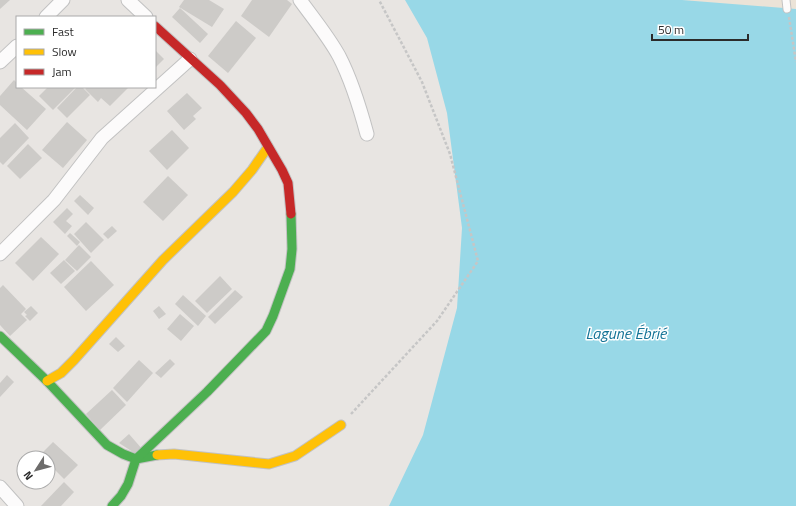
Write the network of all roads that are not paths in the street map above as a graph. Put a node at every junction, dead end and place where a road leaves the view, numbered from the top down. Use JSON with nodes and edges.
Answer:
{"nodes":[{"id":1,"x":63,"y":0,"type":"edge"},
{"id":2,"x":128,"y":0,"type":"edge"},
{"id":3,"x":300,"y":0,"type":"edge"},
{"id":4,"x":786,"y":0,"type":"edge"},
{"id":5,"x":787,"y":8,"type":"road end"},
{"id":6,"x":47,"y":16,"type":"edge"},
{"id":7,"x":145,"y":16,"type":"edge"},
{"id":8,"x":156,"y":27,"type":"edge"},
{"id":9,"x":16,"y":47,"type":"edge"},
{"id":10,"x":190,"y":59,"type":"junction"},
{"id":11,"x":0,"y":62,"type":"edge"},
{"id":12,"x":367,"y":134,"type":"dead end"},
{"id":13,"x":268,"y":147,"type":"junction"},
{"id":14,"x":0,"y":254,"type":"edge"},
{"id":15,"x":0,"y":336,"type":"edge"},
{"id":16,"x":47,"y":381,"type":"junction"},
{"id":17,"x":341,"y":426,"type":"road end"},
{"id":18,"x":136,"y":459,"type":"junction"},
{"id":19,"x":0,"y":488,"type":"edge"},
{"id":20,"x":17,"y":506,"type":"edge"},
{"id":21,"x":112,"y":506,"type":"edge"}],
"edges":[{"from":1,"to":6,"type":"street"},
{"from":2,"to":7,"type":"street"},
{"from":3,"to":12,"type":"street"},
{"from":4,"to":5,"type":"lane"},
{"from":8,"to":10,"type":"street"},
{"from":9,"to":11,"type":"street"},
{"from":10,"to":13,"type":"street"},
{"from":10,"to":14,"type":"street"},
{"from":13,"to":16,"type":"street"},
{"from":13,"to":18,"type":"street"},
{"from":15,"to":16,"type":"street"},
{"from":16,"to":18,"type":"street"},
{"from":17,"to":18,"type":"street"},
{"from":18,"to":21,"type":"street"},
{"from":19,"to":20,"type":"street"}]}
